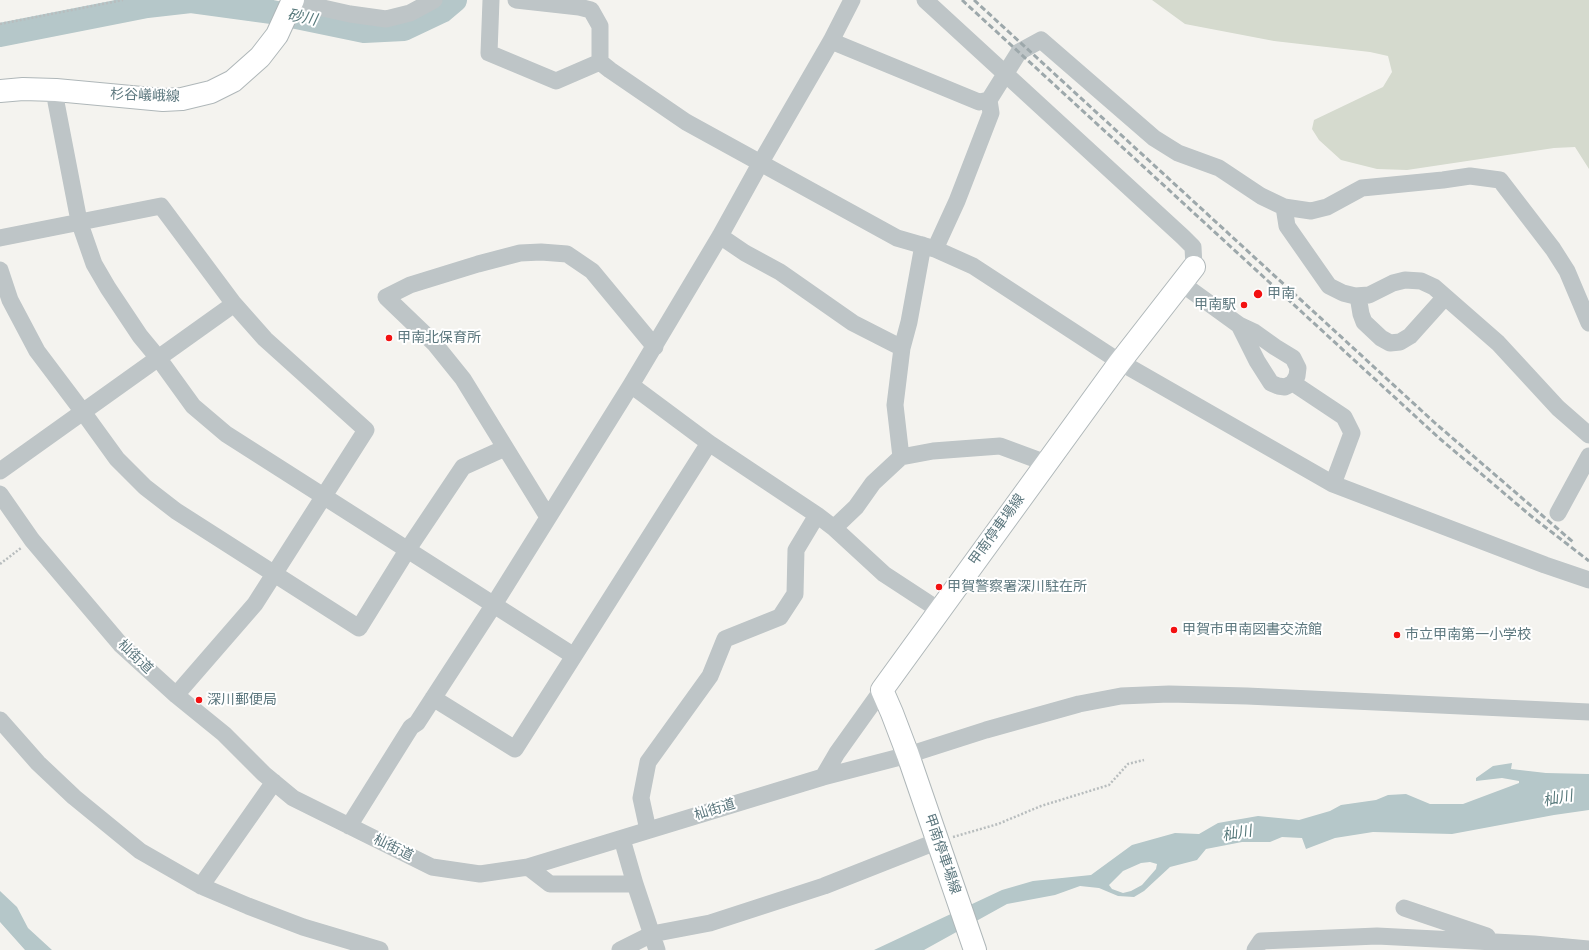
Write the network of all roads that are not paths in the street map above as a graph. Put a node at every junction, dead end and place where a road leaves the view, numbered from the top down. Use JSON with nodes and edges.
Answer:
{"nodes":[{"id":1,"x":434,"y":0,"type":"edge"},
{"id":2,"x":491,"y":0,"type":"edge"},
{"id":3,"x":516,"y":0,"type":"edge"},
{"id":4,"x":852,"y":0,"type":"edge"},
{"id":5,"x":925,"y":0,"type":"edge"},
{"id":6,"x":593,"y":5,"type":"edge"},
{"id":7,"x":292,"y":7,"type":"edge"},
{"id":8,"x":831,"y":40,"type":"junction"},
{"id":9,"x":600,"y":62,"type":"junction"},
{"id":10,"x":1005,"y":74,"type":"junction"},
{"id":11,"x":56,"y":90,"type":"junction"},
{"id":12,"x":0,"y":91,"type":"edge"},
{"id":13,"x":989,"y":100,"type":"junction"},
{"id":14,"x":761,"y":162,"type":"junction"},
{"id":15,"x":1284,"y":207,"type":"junction"},
{"id":16,"x":79,"y":221,"type":"junction"},
{"id":17,"x":720,"y":236,"type":"junction"},
{"id":18,"x":0,"y":238,"type":"edge"},
{"id":19,"x":929,"y":247,"type":"junction"},
{"id":20,"x":0,"y":270,"type":"edge"},
{"id":21,"x":1567,"y":271,"type":"junction"},
{"id":22,"x":1187,"y":275,"type":"junction"},
{"id":23,"x":1589,"y":292,"type":"edge"},
{"id":24,"x":1358,"y":296,"type":"junction"},
{"id":25,"x":1445,"y":297,"type":"junction"},
{"id":26,"x":234,"y":304,"type":"junction"},
{"id":27,"x":1589,"y":323,"type":"edge"},
{"id":28,"x":1239,"y":325,"type":"junction"},
{"id":29,"x":1270,"y":344,"type":"junction"},
{"id":30,"x":654,"y":346,"type":"junction"},
{"id":31,"x":902,"y":348,"type":"junction"},
{"id":32,"x":1255,"y":358,"type":"junction"},
{"id":33,"x":159,"y":359,"type":"junction"},
{"id":34,"x":1120,"y":362,"type":"junction"},
{"id":35,"x":1293,"y":383,"type":"junction"},
{"id":36,"x":631,"y":385,"type":"junction"},
{"id":37,"x":83,"y":412,"type":"junction"},
{"id":38,"x":1589,"y":435,"type":"edge"},
{"id":39,"x":709,"y":443,"type":"junction"},
{"id":40,"x":505,"y":448,"type":"junction"},
{"id":41,"x":1589,"y":456,"type":"edge"},
{"id":42,"x":901,"y":457,"type":"junction"},
{"id":43,"x":1046,"y":464,"type":"junction"},
{"id":44,"x":0,"y":471,"type":"edge"},
{"id":45,"x":1333,"y":484,"type":"junction"},
{"id":46,"x":0,"y":494,"type":"edge"},
{"id":47,"x":323,"y":497,"type":"junction"},
{"id":48,"x":1558,"y":513,"type":"dead end"},
{"id":49,"x":817,"y":515,"type":"junction"},
{"id":50,"x":548,"y":517,"type":"junction"},
{"id":51,"x":834,"y":528,"type":"junction"},
{"id":52,"x":408,"y":549,"type":"junction"},
{"id":53,"x":274,"y":574,"type":"junction"},
{"id":54,"x":1589,"y":580,"type":"edge"},
{"id":55,"x":493,"y":606,"type":"junction"},
{"id":56,"x":939,"y":610,"type":"junction"},
{"id":57,"x":574,"y":656,"type":"junction"},
{"id":58,"x":882,"y":690,"type":"junction"},
{"id":59,"x":176,"y":695,"type":"junction"},
{"id":60,"x":433,"y":698,"type":"junction"},
{"id":61,"x":1589,"y":712,"type":"edge"},
{"id":62,"x":0,"y":720,"type":"edge"},
{"id":63,"x":908,"y":755,"type":"junction"},
{"id":64,"x":823,"y":777,"type":"junction"},
{"id":65,"x":274,"y":782,"type":"junction"},
{"id":66,"x":349,"y":826,"type":"junction"},
{"id":67,"x":648,"y":830,"type":"junction"},
{"id":68,"x":622,"y":839,"type":"junction"},
{"id":69,"x":940,"y":847,"type":"junction"},
{"id":70,"x":528,"y":867,"type":"junction"},
{"id":71,"x":634,"y":884,"type":"junction"},
{"id":72,"x":202,"y":886,"type":"junction"},
{"id":73,"x":1404,"y":908,"type":"dead end"},
{"id":74,"x":654,"y":941,"type":"edge"},
{"id":75,"x":1502,"y":946,"type":"edge"},
{"id":76,"x":1589,"y":949,"type":"edge"},
{"id":77,"x":380,"y":950,"type":"edge"},
{"id":78,"x":620,"y":950,"type":"edge"},
{"id":79,"x":975,"y":950,"type":"edge"},
{"id":80,"x":1255,"y":950,"type":"edge"}],
"edges":[{"from":1,"to":7,"type":"street"},
{"from":2,"to":9,"type":"street"},
{"from":3,"to":6,"type":"street"},
{"from":4,"to":8,"type":"street"},
{"from":5,"to":10,"type":"street"},
{"from":6,"to":9,"type":"street"},
{"from":7,"to":11,"type":"main road","name":"杉谷嶬峨線"},
{"from":8,"to":13,"type":"street"},
{"from":8,"to":14,"type":"street"},
{"from":9,"to":14,"type":"street"},
{"from":10,"to":13,"type":"street"},
{"from":10,"to":15,"type":"street"},
{"from":10,"to":22,"type":"street"},
{"from":11,"to":12,"type":"main road","name":"杉谷嶬峨線"},
{"from":11,"to":16,"type":"street"},
{"from":13,"to":19,"type":"street"},
{"from":14,"to":17,"type":"street"},
{"from":14,"to":19,"type":"street"},
{"from":15,"to":21,"type":"street"},
{"from":15,"to":24,"type":"street"},
{"from":16,"to":18,"type":"street"},
{"from":16,"to":26,"type":"street"},
{"from":16,"to":33,"type":"street"},
{"from":17,"to":30,"type":"street"},
{"from":17,"to":31,"type":"street"},
{"from":19,"to":31,"type":"street"},
{"from":19,"to":34,"type":"street"},
{"from":20,"to":37,"type":"street"},
{"from":21,"to":23,"type":"street"},
{"from":21,"to":27,"type":"street"},
{"from":22,"to":28,"type":"street"},
{"from":22,"to":34,"type":"main road","name":"甲南停車場線"},
{"from":24,"to":25,"type":"street"},
{"from":24,"to":25,"type":"street"},
{"from":25,"to":38,"type":"street"},
{"from":26,"to":33,"type":"street"},
{"from":26,"to":47,"type":"street"},
{"from":28,"to":29,"type":"street"},
{"from":28,"to":32,"type":"street"},
{"from":29,"to":32,"type":"street"},
{"from":29,"to":35,"type":"street"},
{"from":30,"to":36,"type":"street"},
{"from":30,"to":40,"type":"street"},
{"from":31,"to":42,"type":"street"},
{"from":32,"to":35,"type":"street"},
{"from":33,"to":37,"type":"street"},
{"from":33,"to":47,"type":"street"},
{"from":34,"to":43,"type":"main road","name":"甲南停車場線"},
{"from":34,"to":45,"type":"street"},
{"from":35,"to":45,"type":"street"},
{"from":36,"to":39,"type":"street"},
{"from":36,"to":50,"type":"street"},
{"from":37,"to":44,"type":"street"},
{"from":37,"to":53,"type":"street"},
{"from":39,"to":49,"type":"street"},
{"from":39,"to":57,"type":"street"},
{"from":40,"to":50,"type":"street"},
{"from":40,"to":52,"type":"street"},
{"from":41,"to":48,"type":"street"},
{"from":42,"to":43,"type":"street"},
{"from":42,"to":51,"type":"street"},
{"from":43,"to":56,"type":"main road","name":"甲南停車場線"},
{"from":45,"to":54,"type":"street"},
{"from":46,"to":59,"type":"street","name":"杣街道"},
{"from":47,"to":52,"type":"street"},
{"from":47,"to":53,"type":"street"},
{"from":49,"to":51,"type":"street"},
{"from":49,"to":67,"type":"street"},
{"from":50,"to":55,"type":"street"},
{"from":51,"to":56,"type":"street"},
{"from":52,"to":53,"type":"street"},
{"from":52,"to":55,"type":"street"},
{"from":53,"to":59,"type":"street"},
{"from":55,"to":57,"type":"street"},
{"from":55,"to":60,"type":"street"},
{"from":56,"to":58,"type":"main road","name":"甲南停車場線"},
{"from":57,"to":60,"type":"street"},
{"from":58,"to":63,"type":"main road","name":"甲南停車場線"},
{"from":58,"to":64,"type":"street"},
{"from":59,"to":65,"type":"street","name":"杣街道"},
{"from":60,"to":66,"type":"street"},
{"from":61,"to":63,"type":"street","name":"杣街道"},
{"from":62,"to":72,"type":"street"},
{"from":63,"to":64,"type":"street","name":"杣街道"},
{"from":63,"to":69,"type":"main road","name":"甲南停車場線"},
{"from":64,"to":67,"type":"street","name":"杣街道"},
{"from":65,"to":66,"type":"street","name":"杣街道"},
{"from":65,"to":72,"type":"street"},
{"from":66,"to":70,"type":"street","name":"杣街道"},
{"from":67,"to":68,"type":"street","name":"杣街道"},
{"from":68,"to":70,"type":"street","name":"杣街道"},
{"from":68,"to":71,"type":"street"},
{"from":69,"to":74,"type":"street"},
{"from":69,"to":79,"type":"main road","name":"甲南停車場線"},
{"from":70,"to":71,"type":"street"},
{"from":71,"to":74,"type":"street"},
{"from":72,"to":77,"type":"street"},
{"from":73,"to":75,"type":"street"},
{"from":74,"to":78,"type":"street"},
{"from":75,"to":76,"type":"street"},
{"from":75,"to":80,"type":"street"}]}
